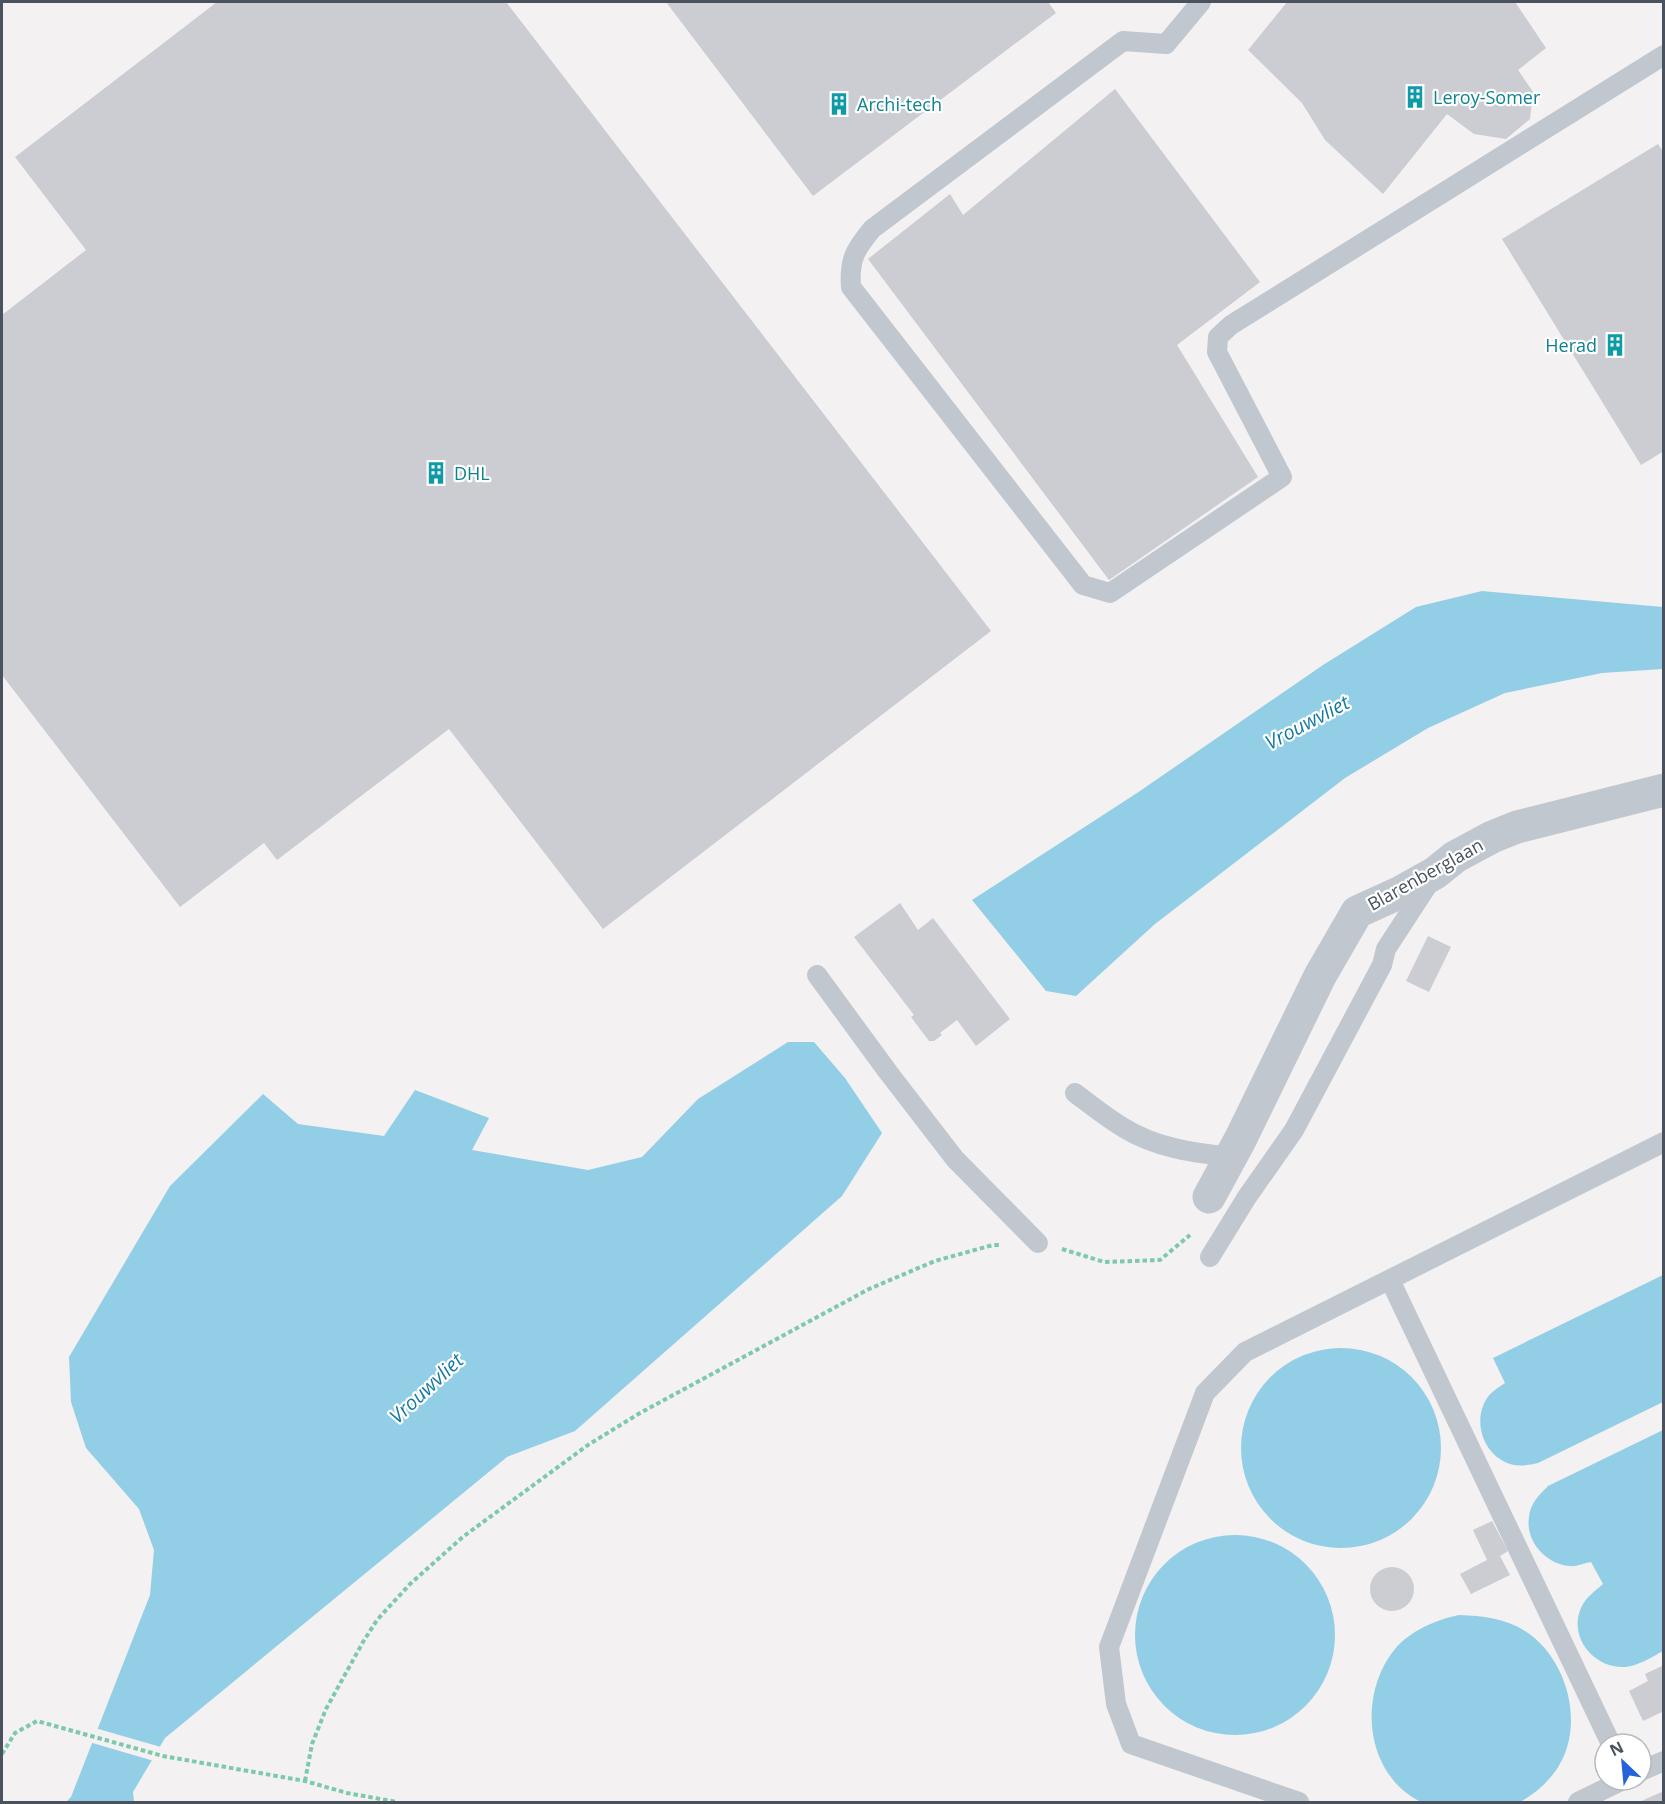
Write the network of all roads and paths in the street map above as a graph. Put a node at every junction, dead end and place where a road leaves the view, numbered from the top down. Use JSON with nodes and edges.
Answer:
{"nodes":[{"id":1,"x":1201,"y":2,"type":"edge"},
{"id":2,"x":1664,"y":55,"type":"edge"},
{"id":3,"x":1664,"y":789,"type":"edge"},
{"id":4,"x":1435,"y":873,"type":"junction"},
{"id":5,"x":817,"y":975,"type":"dead end"},
{"id":6,"x":1075,"y":1093,"type":"dead end"},
{"id":7,"x":1664,"y":1142,"type":"edge"},
{"id":8,"x":1232,"y":1157,"type":"junction"},
{"id":9,"x":1209,"y":1197,"type":"joint"},
{"id":10,"x":1038,"y":1243,"type":"junction"},
{"id":11,"x":1210,"y":1257,"type":"dead end"},
{"id":12,"x":1390,"y":1280,"type":"junction"},
{"id":13,"x":1605,"y":1732,"type":"edge"},
{"id":14,"x":2,"y":1754,"type":"edge"},
{"id":15,"x":305,"y":1781,"type":"junction"},
{"id":16,"x":1600,"y":1792,"type":"edge"},
{"id":17,"x":397,"y":1803,"type":"edge"},
{"id":18,"x":1299,"y":1803,"type":"edge"},
{"id":19,"x":1578,"y":1803,"type":"edge"}],
"edges":[{"from":1,"to":2,"type":"lane"},
{"from":3,"to":4,"type":"street","name":"Blarenberglaan"},
{"from":4,"to":8,"type":"street","name":"Blarenberglaan"},
{"from":4,"to":11,"type":"lane"},
{"from":5,"to":10,"type":"lane"},
{"from":6,"to":8,"type":"lane"},
{"from":7,"to":12,"type":"lane"},
{"from":8,"to":9,"type":"street","name":"Blarenberglaan"},
{"from":9,"to":10,"type":"path"},
{"from":10,"to":15,"type":"path"},
{"from":12,"to":13,"type":"lane"},
{"from":12,"to":18,"type":"lane"},
{"from":14,"to":15,"type":"path"},
{"from":15,"to":17,"type":"path"},
{"from":16,"to":19,"type":"lane"}]}
